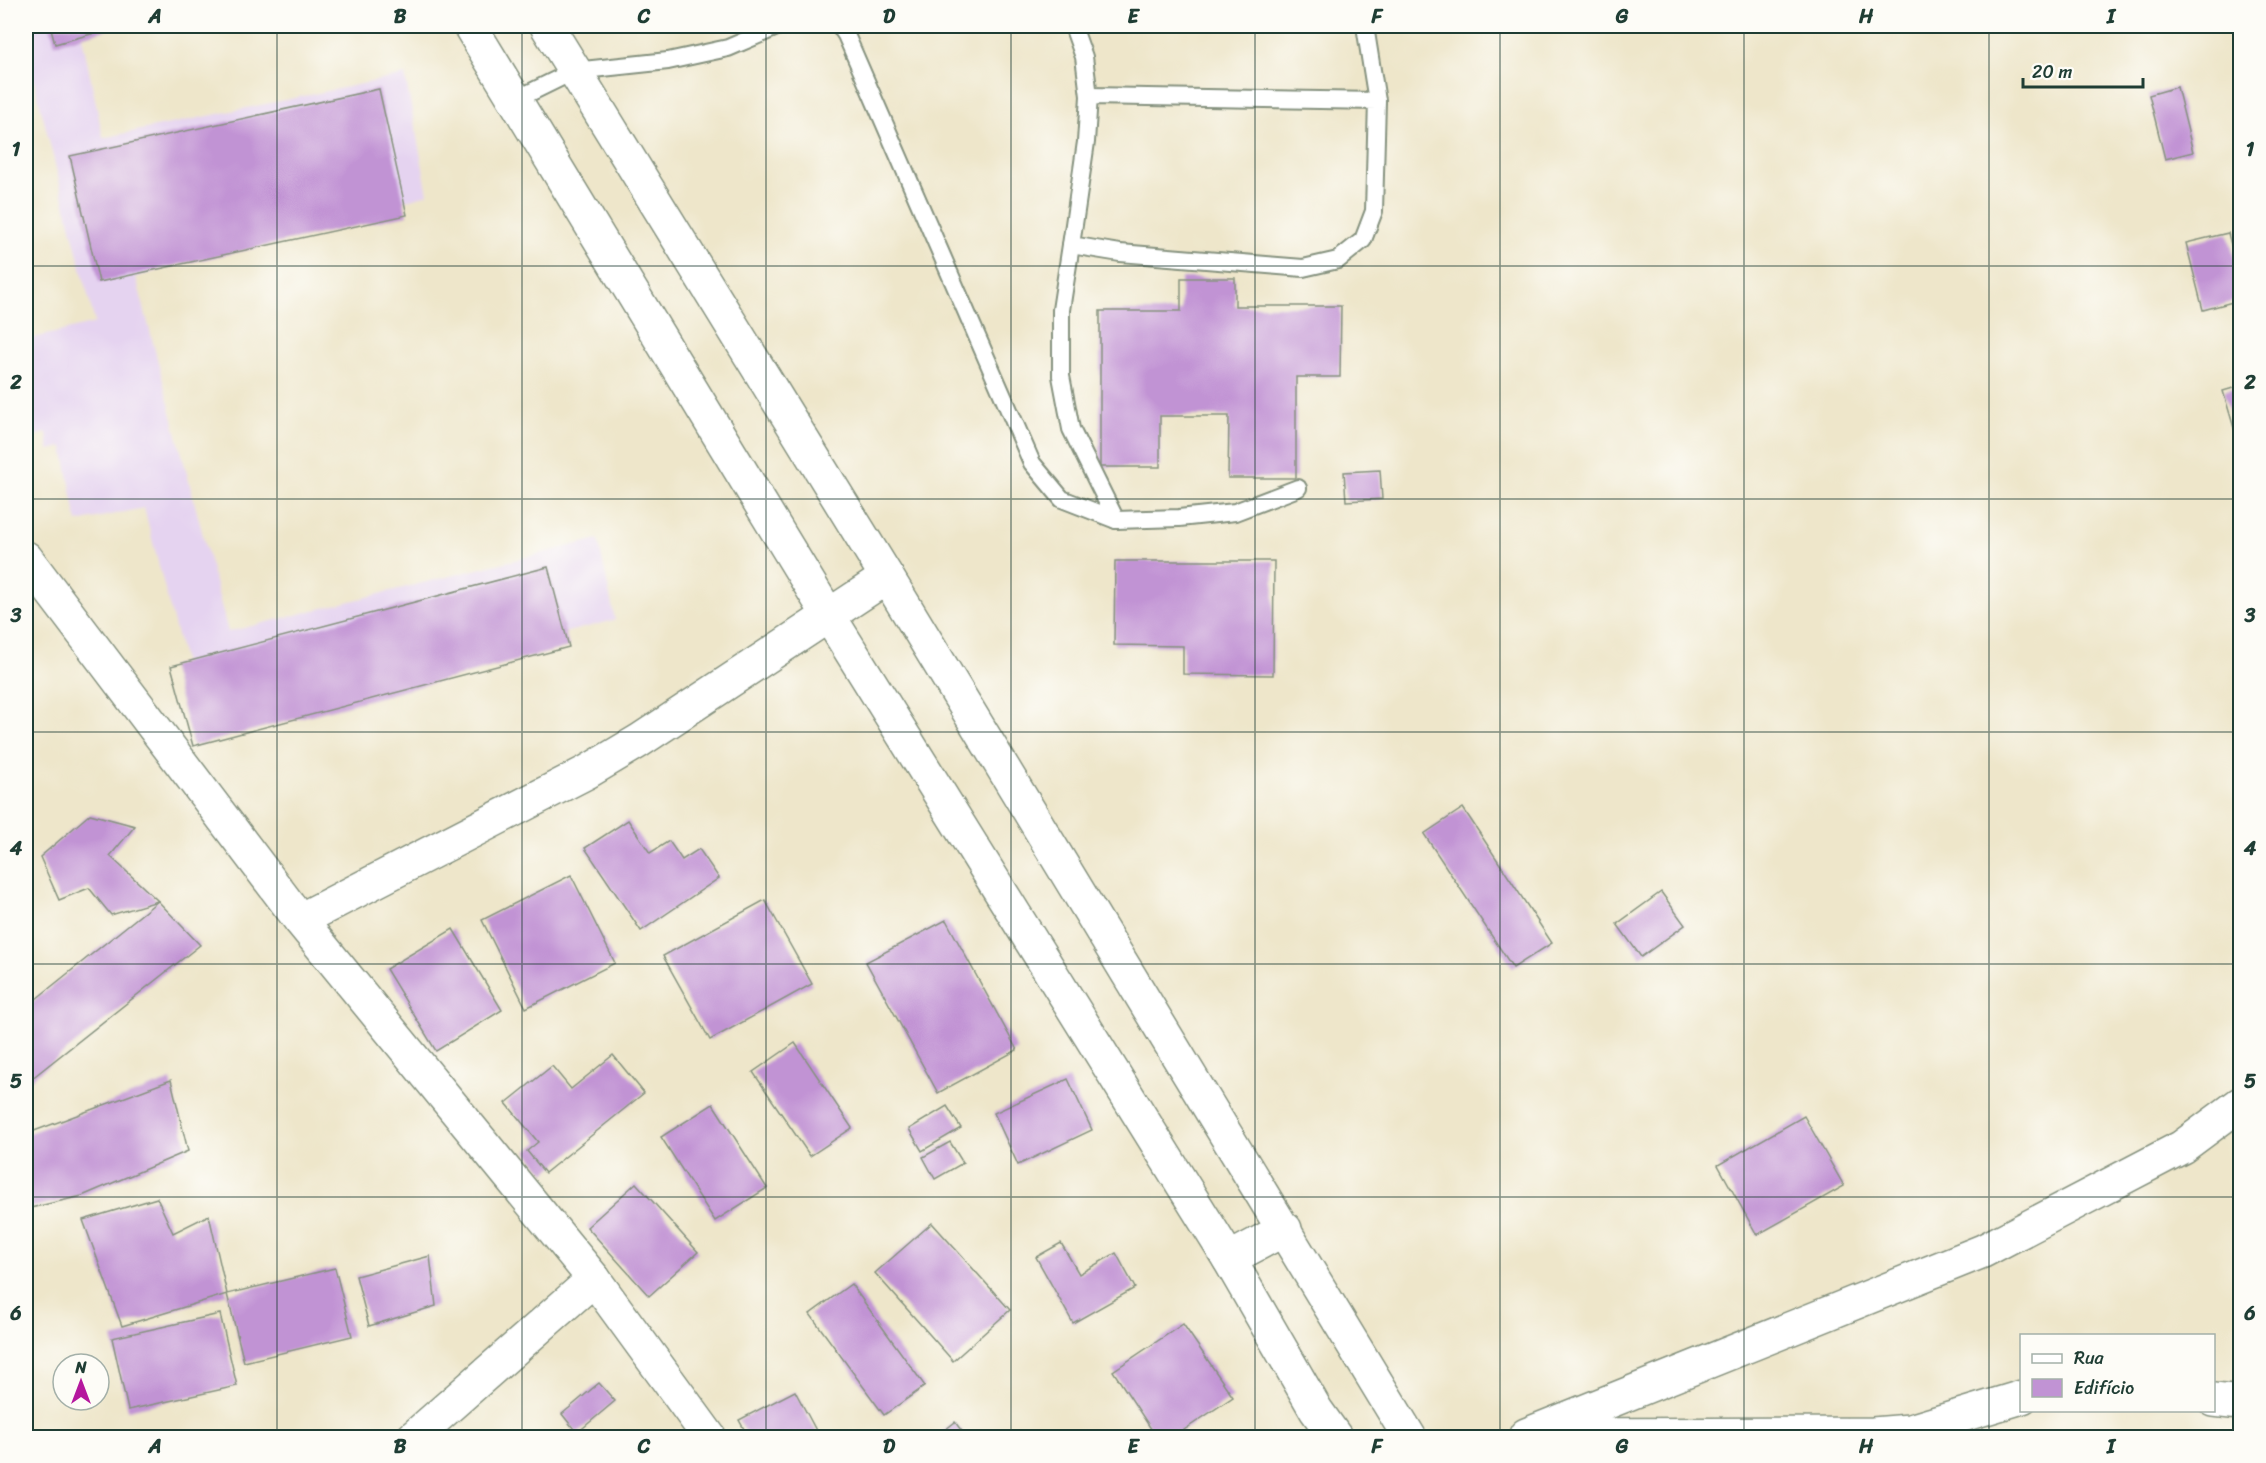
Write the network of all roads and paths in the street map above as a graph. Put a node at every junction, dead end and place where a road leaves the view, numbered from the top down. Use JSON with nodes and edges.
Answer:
{"nodes":[{"id":1,"x":470,"y":26,"type":"edge"},
{"id":2,"x":548,"y":26,"type":"edge"},
{"id":3,"x":779,"y":26,"type":"edge"},
{"id":4,"x":840,"y":26,"type":"edge"},
{"id":5,"x":1365,"y":26,"type":"edge"},
{"id":6,"x":1071,"y":27,"type":"edge"},
{"id":7,"x":574,"y":71,"type":"junction"},
{"id":8,"x":1089,"y":96,"type":"junction"},
{"id":9,"x":515,"y":100,"type":"junction"},
{"id":10,"x":1377,"y":100,"type":"junction"},
{"id":11,"x":1071,"y":245,"type":"junction"},
{"id":12,"x":1298,"y":488,"type":"dead end"},
{"id":13,"x":1116,"y":520,"type":"junction"},
{"id":14,"x":26,"y":558,"type":"edge"},
{"id":15,"x":887,"y":577,"type":"junction"},
{"id":16,"x":829,"y":616,"type":"junction"},
{"id":17,"x":300,"y":920,"type":"junction"},
{"id":18,"x":2241,"y":1104,"type":"edge"},
{"id":19,"x":1285,"y":1229,"type":"junction"},
{"id":20,"x":1229,"y":1259,"type":"junction"},
{"id":21,"x":594,"y":1278,"type":"junction"},
{"id":22,"x":2020,"y":1398,"type":"edge"},
{"id":23,"x":2215,"y":1400,"type":"edge"},
{"id":24,"x":2241,"y":1403,"type":"edge"},
{"id":25,"x":1521,"y":1436,"type":"edge"},
{"id":26,"x":413,"y":1437,"type":"edge"},
{"id":27,"x":710,"y":1437,"type":"edge"},
{"id":28,"x":1336,"y":1437,"type":"edge"},
{"id":29,"x":1410,"y":1437,"type":"edge"}],
"edges":[{"from":1,"to":9,"type":"street"},
{"from":2,"to":7,"type":"street"},
{"from":3,"to":7,"type":"lane"},
{"from":4,"to":13,"type":"lane"},
{"from":5,"to":10,"type":"lane"},
{"from":6,"to":8,"type":"lane"},
{"from":7,"to":9,"type":"lane"},
{"from":7,"to":15,"type":"street"},
{"from":8,"to":10,"type":"lane"},
{"from":8,"to":11,"type":"lane"},
{"from":9,"to":16,"type":"street"},
{"from":10,"to":11,"type":"lane"},
{"from":11,"to":13,"type":"lane"},
{"from":12,"to":13,"type":"lane"},
{"from":14,"to":17,"type":"street"},
{"from":15,"to":16,"type":"street"},
{"from":15,"to":19,"type":"street"},
{"from":16,"to":17,"type":"street"},
{"from":16,"to":20,"type":"street"},
{"from":17,"to":21,"type":"street"},
{"from":18,"to":25,"type":"street"},
{"from":19,"to":20,"type":"street"},
{"from":19,"to":29,"type":"street"},
{"from":20,"to":28,"type":"street"},
{"from":21,"to":26,"type":"street"},
{"from":21,"to":27,"type":"street"},
{"from":22,"to":25,"type":"street"},
{"from":23,"to":24,"type":"street"}]}
